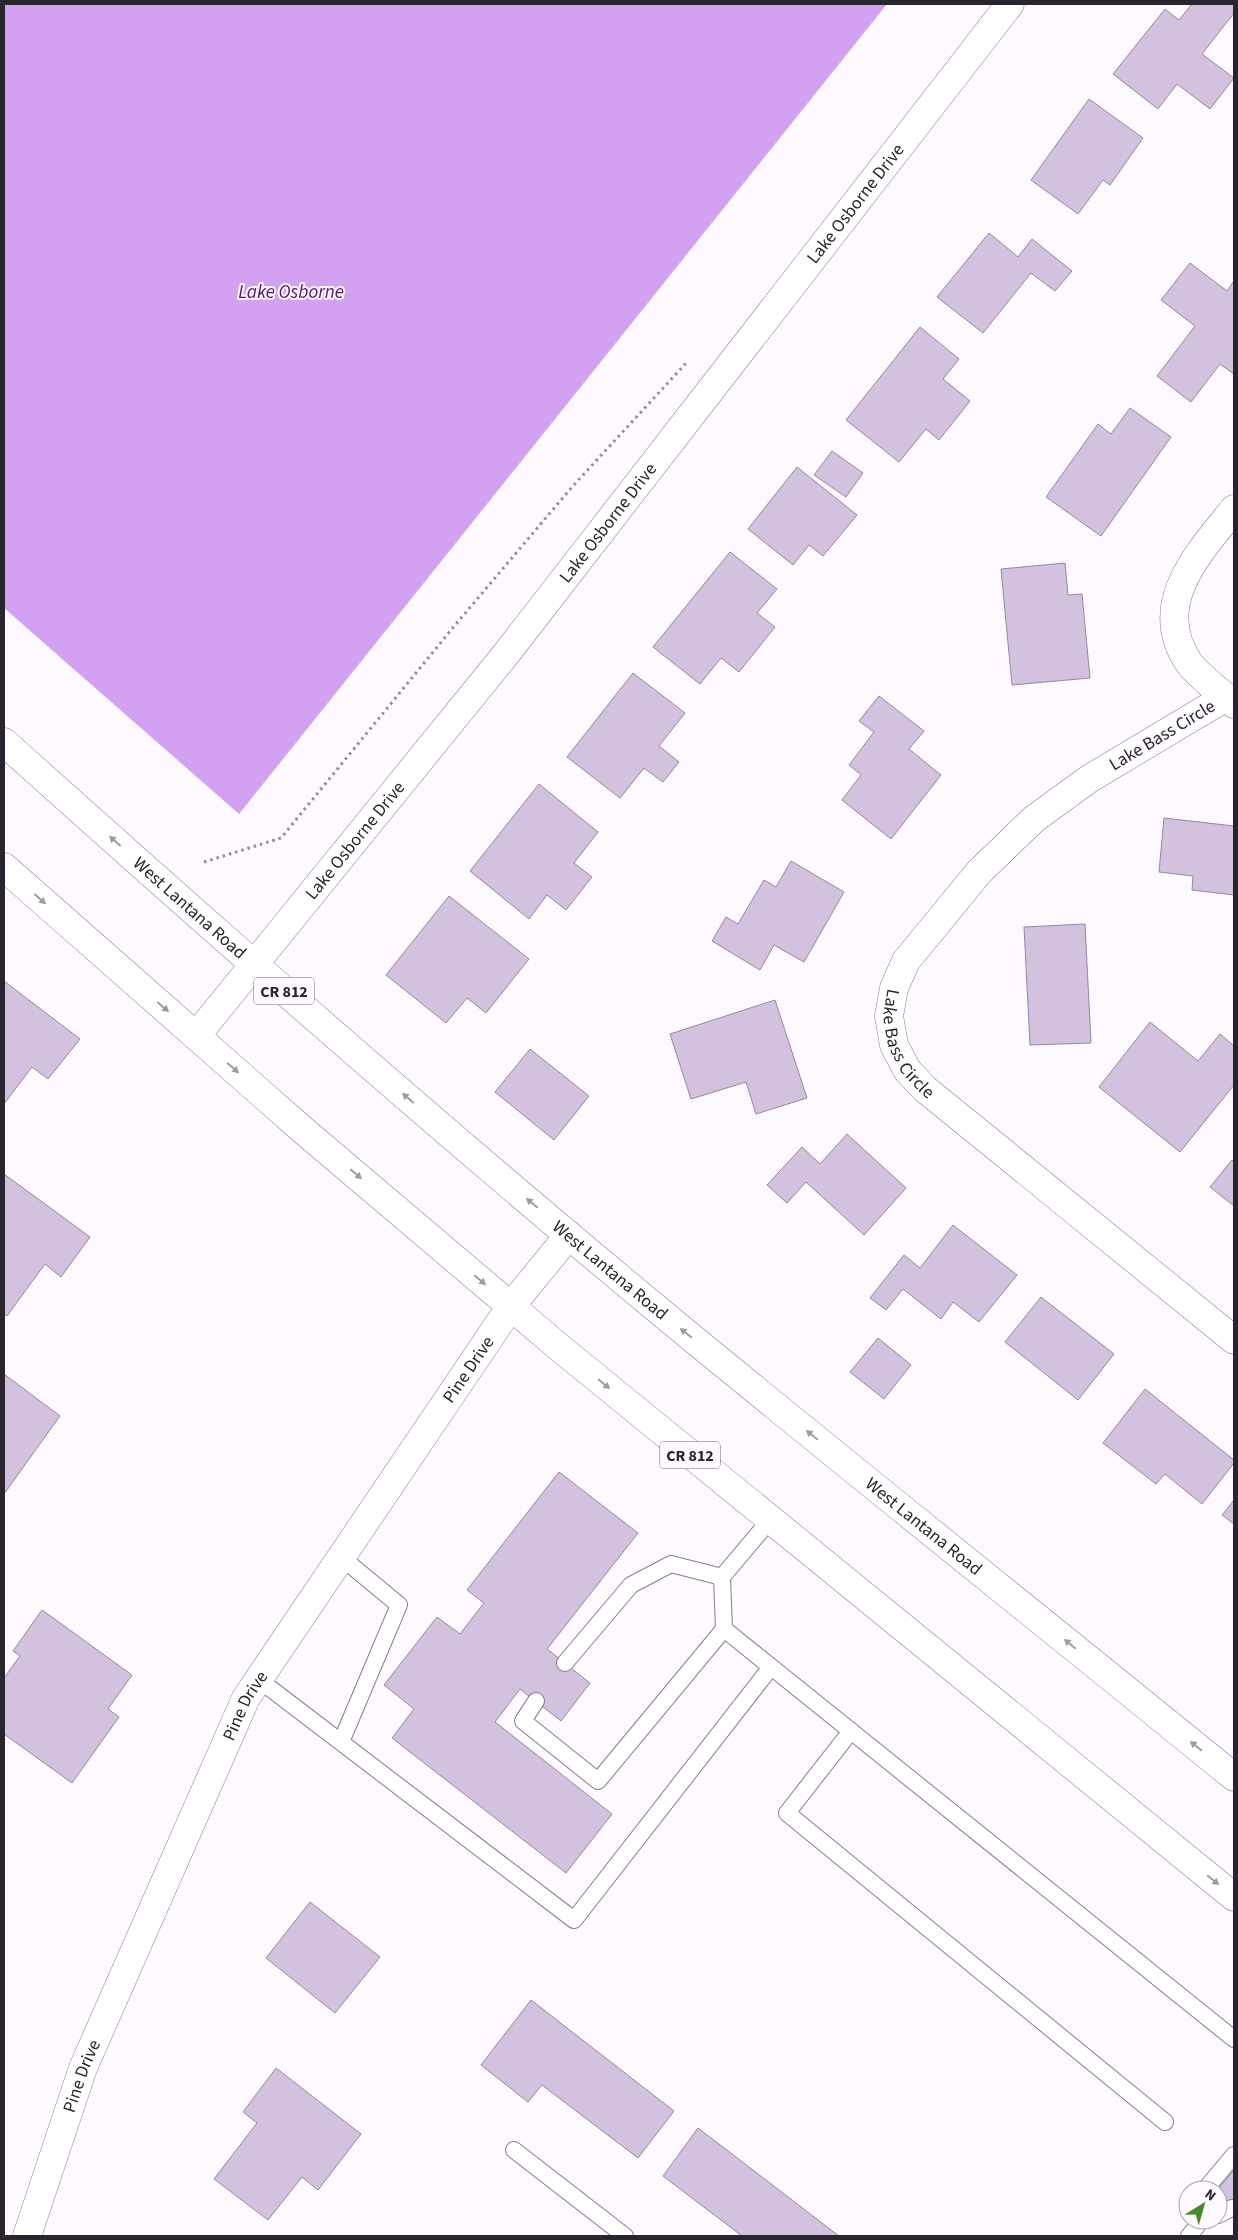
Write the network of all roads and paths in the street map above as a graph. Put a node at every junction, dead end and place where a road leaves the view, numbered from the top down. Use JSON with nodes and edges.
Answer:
{"nodes":[{"id":1,"x":1010,"y":4,"type":"edge"},
{"id":2,"x":692,"y":356,"type":"dead end"},
{"id":3,"x":1234,"y":509,"type":"edge"},
{"id":4,"x":1230,"y":700,"type":"edge"},
{"id":5,"x":4,"y":742,"type":"edge"},
{"id":6,"x":204,"y":862,"type":"dead end"},
{"id":7,"x":4,"y":867,"type":"edge"},
{"id":8,"x":254,"y":964,"type":"junction"},
{"id":9,"x":196,"y":1036,"type":"junction"},
{"id":10,"x":569,"y":1235,"type":"junction"},
{"id":11,"x":511,"y":1306,"type":"junction"},
{"id":12,"x":1234,"y":1340,"type":"edge"},
{"id":13,"x":770,"y":1520,"type":"junction"},
{"id":14,"x":341,"y":1557,"type":"junction"},
{"id":15,"x":722,"y":1576,"type":"junction"},
{"id":16,"x":724,"y":1629,"type":"junction"},
{"id":17,"x":565,"y":1663,"type":"dead end"},
{"id":18,"x":771,"y":1666,"type":"junction"},
{"id":19,"x":258,"y":1679,"type":"junction"},
{"id":20,"x":536,"y":1701,"type":"dead end"},
{"id":21,"x":851,"y":1731,"type":"junction"},
{"id":22,"x":341,"y":1742,"type":"junction"},
{"id":23,"x":1234,"y":1777,"type":"edge"},
{"id":24,"x":1234,"y":1897,"type":"edge"},
{"id":25,"x":1234,"y":2039,"type":"edge"},
{"id":26,"x":1165,"y":2122,"type":"dead end"},
{"id":27,"x":514,"y":2150,"type":"dead end"},
{"id":28,"x":1234,"y":2155,"type":"edge"},
{"id":29,"x":1215,"y":2180,"type":"edge"},
{"id":30,"x":27,"y":2236,"type":"edge"},
{"id":31,"x":625,"y":2236,"type":"edge"}],
"edges":[{"from":1,"to":8,"type":"street","name":"Lake Osborne Drive"},
{"from":2,"to":6,"type":"path"},
{"from":3,"to":4,"type":"street"},
{"from":4,"to":12,"type":"street","name":"Lake Bass Circle"},
{"from":8,"to":5,"type":"street","name":"West Lantana Road","number":"CR 812","one_way":true},
{"from":7,"to":9,"type":"street","number":"CR 812","one_way":true},
{"from":8,"to":9,"type":"street","name":"Lake Osborne Drive"},
{"from":10,"to":8,"type":"street","name":"West Lantana Road","number":"CR 812","one_way":true},
{"from":9,"to":11,"type":"street","number":"CR 812","one_way":true},
{"from":10,"to":11,"type":"street","name":"Pine Drive"},
{"from":23,"to":10,"type":"street","name":"West Lantana Road","number":"CR 812","one_way":true},
{"from":11,"to":13,"type":"street","number":"CR 812","one_way":true},
{"from":11,"to":14,"type":"street","name":"Pine Drive"},
{"from":13,"to":15,"type":"lane"},
{"from":13,"to":24,"type":"street","number":"CR 812","one_way":true},
{"from":14,"to":19,"type":"street","name":"Pine Drive"},
{"from":14,"to":22,"type":"lane"},
{"from":15,"to":16,"type":"lane"},
{"from":15,"to":17,"type":"lane"},
{"from":16,"to":18,"type":"lane"},
{"from":16,"to":20,"type":"lane"},
{"from":18,"to":21,"type":"lane"},
{"from":18,"to":22,"type":"lane"},
{"from":19,"to":22,"type":"lane"},
{"from":19,"to":30,"type":"street","name":"Pine Drive"},
{"from":21,"to":25,"type":"lane"},
{"from":21,"to":26,"type":"lane"},
{"from":27,"to":31,"type":"lane"},
{"from":28,"to":29,"type":"lane"}]}
